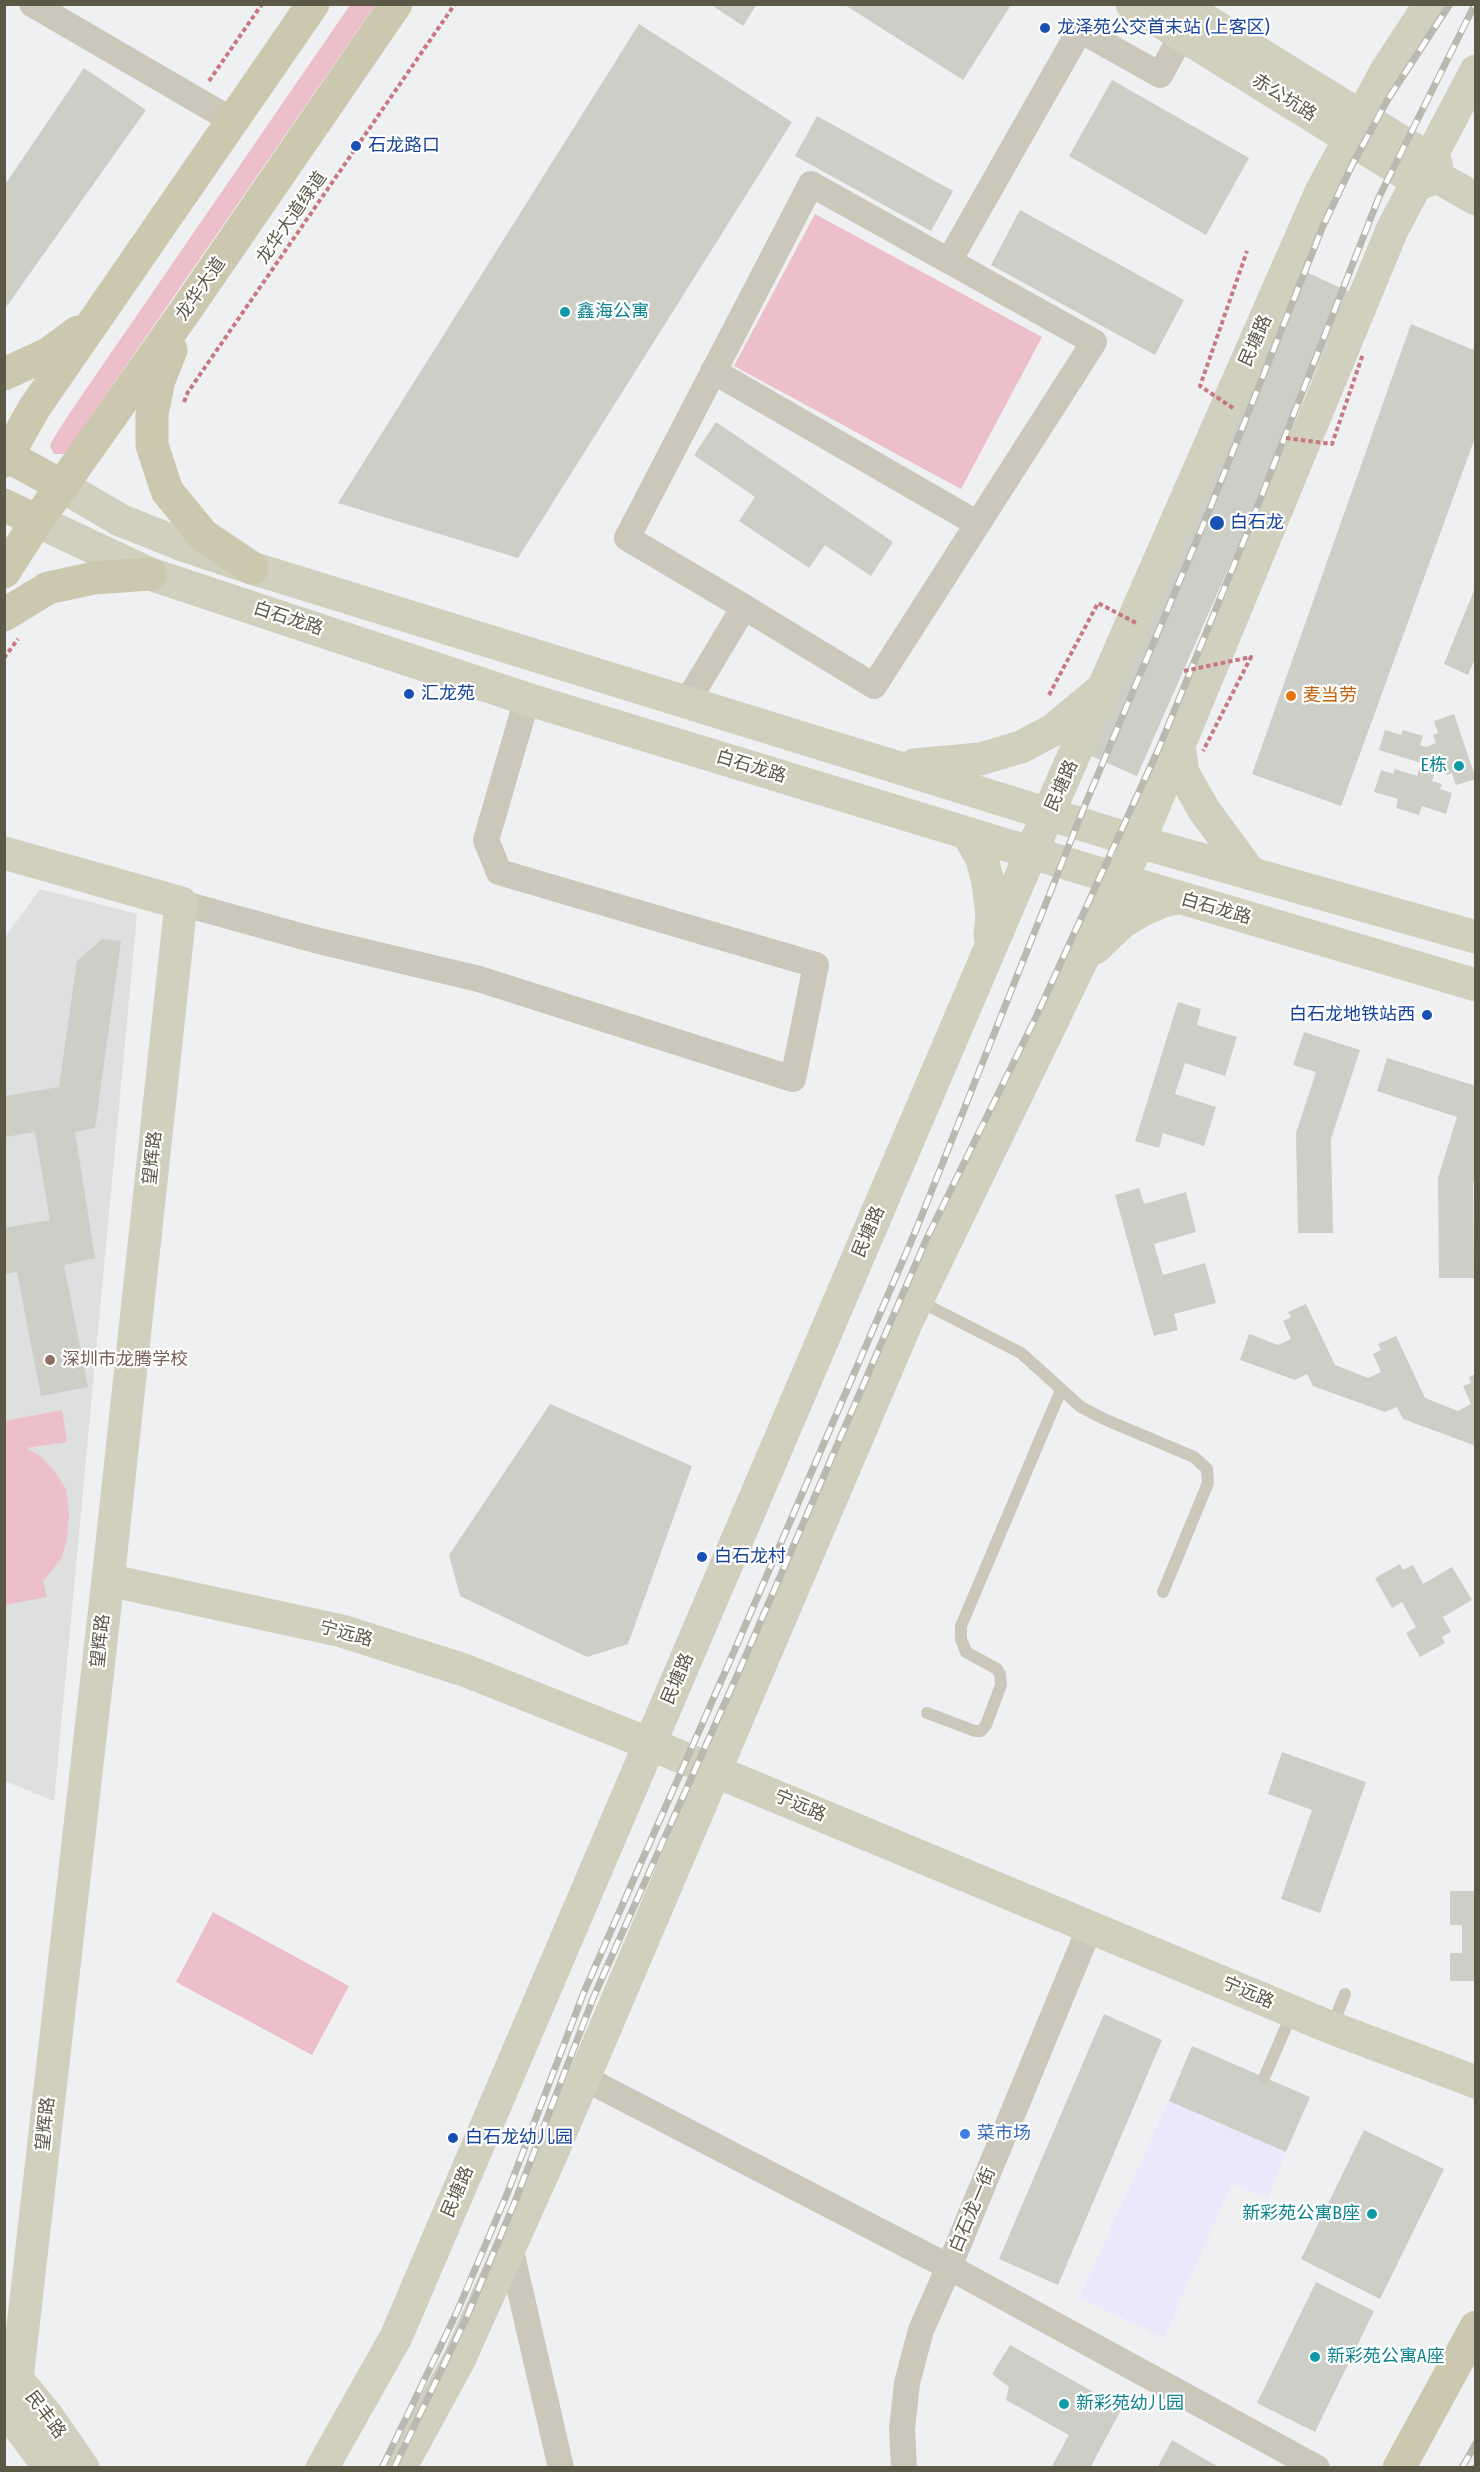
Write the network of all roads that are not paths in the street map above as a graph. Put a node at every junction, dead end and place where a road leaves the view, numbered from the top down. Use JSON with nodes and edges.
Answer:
{"nodes":[{"id":1,"x":32,"y":4,"type":"edge"},
{"id":2,"x":314,"y":4,"type":"edge"},
{"id":3,"x":396,"y":4,"type":"edge"},
{"id":4,"x":1132,"y":4,"type":"edge"},
{"id":5,"x":1430,"y":4,"type":"edge"},
{"id":6,"x":1181,"y":20,"type":"edge"},
{"id":7,"x":1476,"y":71,"type":"edge"},
{"id":8,"x":233,"y":121,"type":"junction"},
{"id":9,"x":1355,"y":128,"type":"junction"},
{"id":10,"x":1428,"y":172,"type":"junction"},
{"id":11,"x":1476,"y":199,"type":"edge"},
{"id":12,"x":949,"y":261,"type":"junction"},
{"id":13,"x":104,"y":308,"type":"junction"},
{"id":14,"x":186,"y":310,"type":"junction"},
{"id":15,"x":714,"y":371,"type":"junction"},
{"id":16,"x":4,"y":374,"type":"edge"},
{"id":17,"x":6,"y":457,"type":"edge"},
{"id":18,"x":62,"y":486,"type":"junction"},
{"id":19,"x":4,"y":505,"type":"edge"},
{"id":20,"x":37,"y":521,"type":"junction"},
{"id":21,"x":978,"y":524,"type":"junction"},
{"id":22,"x":252,"y":568,"type":"junction"},
{"id":23,"x":4,"y":572,"type":"edge"},
{"id":24,"x":150,"y":574,"type":"junction"},
{"id":25,"x":744,"y":607,"type":"junction"},
{"id":26,"x":4,"y":615,"type":"edge"},
{"id":27,"x":1106,"y":686,"type":"junction"},
{"id":28,"x":527,"y":699,"type":"junction"},
{"id":29,"x":687,"y":702,"type":"junction"},
{"id":30,"x":1191,"y":748,"type":"junction"},
{"id":31,"x":896,"y":766,"type":"junction"},
{"id":32,"x":1050,"y":814,"type":"junction"},
{"id":33,"x":968,"y":834,"type":"junction"},
{"id":34,"x":1139,"y":842,"type":"junction"},
{"id":35,"x":4,"y":853,"type":"edge"},
{"id":36,"x":1031,"y":853,"type":"junction"},
{"id":37,"x":1251,"y":874,"type":"junction"},
{"id":38,"x":1121,"y":880,"type":"junction"},
{"id":39,"x":1180,"y":898,"type":"junction"},
{"id":40,"x":181,"y":903,"type":"junction"},
{"id":41,"x":1476,"y":938,"type":"edge"},
{"id":42,"x":988,"y":954,"type":"junction"},
{"id":43,"x":1083,"y":960,"type":"junction"},
{"id":44,"x":1476,"y":985,"type":"edge"},
{"id":45,"x":918,"y":1301,"type":"junction"},
{"id":46,"x":1061,"y":1390,"type":"junction"},
{"id":47,"x":108,"y":1580,"type":"junction"},
{"id":48,"x":1163,"y":1592,"type":"dead end"},
{"id":49,"x":927,"y":1713,"type":"dead end"},
{"id":50,"x":650,"y":1744,"type":"junction"},
{"id":51,"x":715,"y":1771,"type":"junction"},
{"id":52,"x":1090,"y":1927,"type":"junction"},
{"id":53,"x":1345,"y":1994,"type":"dead end"},
{"id":54,"x":1292,"y":2012,"type":"junction"},
{"id":55,"x":1332,"y":2028,"type":"junction"},
{"id":56,"x":584,"y":2078,"type":"junction"},
{"id":57,"x":1264,"y":2078,"type":"dead end"},
{"id":58,"x":1476,"y":2082,"type":"edge"},
{"id":59,"x":510,"y":2247,"type":"junction"},
{"id":60,"x":950,"y":2267,"type":"junction"},
{"id":61,"x":1476,"y":2327,"type":"edge"},
{"id":62,"x":9,"y":2383,"type":"edge"},
{"id":63,"x":50,"y":2468,"type":"edge"},
{"id":64,"x":83,"y":2468,"type":"edge"},
{"id":65,"x":322,"y":2468,"type":"edge"},
{"id":66,"x":400,"y":2468,"type":"edge"},
{"id":67,"x":561,"y":2468,"type":"edge"},
{"id":68,"x":904,"y":2468,"type":"edge"},
{"id":69,"x":1317,"y":2468,"type":"edge"},
{"id":70,"x":1399,"y":2468,"type":"edge"}],
"edges":[{"from":1,"to":8,"type":"street"},
{"from":2,"to":8,"type":"main road"},
{"from":3,"to":14,"type":"main road","name":"龙华大道"},
{"from":4,"to":6,"type":"main road","name":"赤公坑路"},
{"from":5,"to":9,"type":"main road","name":"民塘路"},
{"from":6,"to":9,"type":"main road","name":"赤公坑路"},
{"from":6,"to":12,"type":"street"},
{"from":7,"to":10,"type":"main road"},
{"from":8,"to":13,"type":"main road"},
{"from":9,"to":10,"type":"main road","name":"赤公坑路"},
{"from":9,"to":27,"type":"main road","name":"民塘路"},
{"from":10,"to":11,"type":"main road","name":"赤公坑路"},
{"from":10,"to":30,"type":"main road"},
{"from":12,"to":15,"type":"street"},
{"from":12,"to":21,"type":"street"},
{"from":13,"to":16,"type":"main road"},
{"from":13,"to":17,"type":"main road"},
{"from":14,"to":18,"type":"main road","name":"龙华大道"},
{"from":14,"to":22,"type":"main road"},
{"from":15,"to":21,"type":"street"},
{"from":15,"to":25,"type":"street"},
{"from":17,"to":18,"type":"main road"},
{"from":18,"to":20,"type":"main road","name":"龙华大道"},
{"from":18,"to":22,"type":"main road","name":"白石龙路"},
{"from":19,"to":20,"type":"main road"},
{"from":20,"to":23,"type":"main road","name":"龙华大道"},
{"from":20,"to":24,"type":"main road","name":"白石龙路"},
{"from":21,"to":25,"type":"street"},
{"from":22,"to":29,"type":"main road","name":"白石龙路"},
{"from":24,"to":26,"type":"main road"},
{"from":24,"to":28,"type":"main road","name":"白石龙路"},
{"from":25,"to":29,"type":"street"},
{"from":27,"to":31,"type":"main road"},
{"from":27,"to":32,"type":"main road","name":"民塘路"},
{"from":28,"to":33,"type":"main road","name":"白石龙路"},
{"from":28,"to":40,"type":"street"},
{"from":29,"to":31,"type":"main road","name":"白石龙路"},
{"from":30,"to":34,"type":"main road"},
{"from":30,"to":37,"type":"main road"},
{"from":31,"to":32,"type":"main road","name":"白石龙路"},
{"from":32,"to":34,"type":"main road","name":"白石龙路"},
{"from":32,"to":36,"type":"main road","name":"民塘路"},
{"from":33,"to":36,"type":"main road","name":"白石龙路"},
{"from":33,"to":42,"type":"main road"},
{"from":34,"to":37,"type":"main road","name":"白石龙路"},
{"from":34,"to":38,"type":"main road"},
{"from":35,"to":40,"type":"main road"},
{"from":36,"to":38,"type":"main road","name":"白石龙路"},
{"from":36,"to":42,"type":"main road","name":"民塘路"},
{"from":37,"to":41,"type":"main road","name":"白石龙路"},
{"from":38,"to":39,"type":"main road","name":"白石龙路"},
{"from":38,"to":43,"type":"main road"},
{"from":39,"to":43,"type":"main road"},
{"from":39,"to":44,"type":"main road","name":"白石龙路"},
{"from":40,"to":47,"type":"main road","name":"望辉路"},
{"from":42,"to":50,"type":"main road","name":"民塘路"},
{"from":43,"to":45,"type":"main road"},
{"from":45,"to":46,"type":"lane"},
{"from":45,"to":51,"type":"main road"},
{"from":46,"to":48,"type":"lane"},
{"from":46,"to":49,"type":"lane"},
{"from":47,"to":50,"type":"main road","name":"宁远路"},
{"from":47,"to":62,"type":"main road","name":"望辉路"},
{"from":50,"to":51,"type":"main road","name":"宁远路"},
{"from":50,"to":65,"type":"main road","name":"民塘路"},
{"from":51,"to":52,"type":"main road","name":"宁远路"},
{"from":51,"to":56,"type":"main road"},
{"from":52,"to":54,"type":"main road","name":"宁远路"},
{"from":52,"to":60,"type":"street","name":"白石龙一街"},
{"from":53,"to":55,"type":"lane"},
{"from":54,"to":55,"type":"main road","name":"宁远路"},
{"from":54,"to":57,"type":"lane"},
{"from":55,"to":58,"type":"main road","name":"宁远路"},
{"from":56,"to":59,"type":"main road"},
{"from":56,"to":60,"type":"street"},
{"from":59,"to":66,"type":"main road"},
{"from":59,"to":67,"type":"street"},
{"from":60,"to":68,"type":"street","name":"白石龙一街"},
{"from":60,"to":69,"type":"street"},
{"from":61,"to":70,"type":"main road"},
{"from":62,"to":63,"type":"main road","name":"民丰路"},
{"from":62,"to":64,"type":"main road","name":"民丰路"}]}
